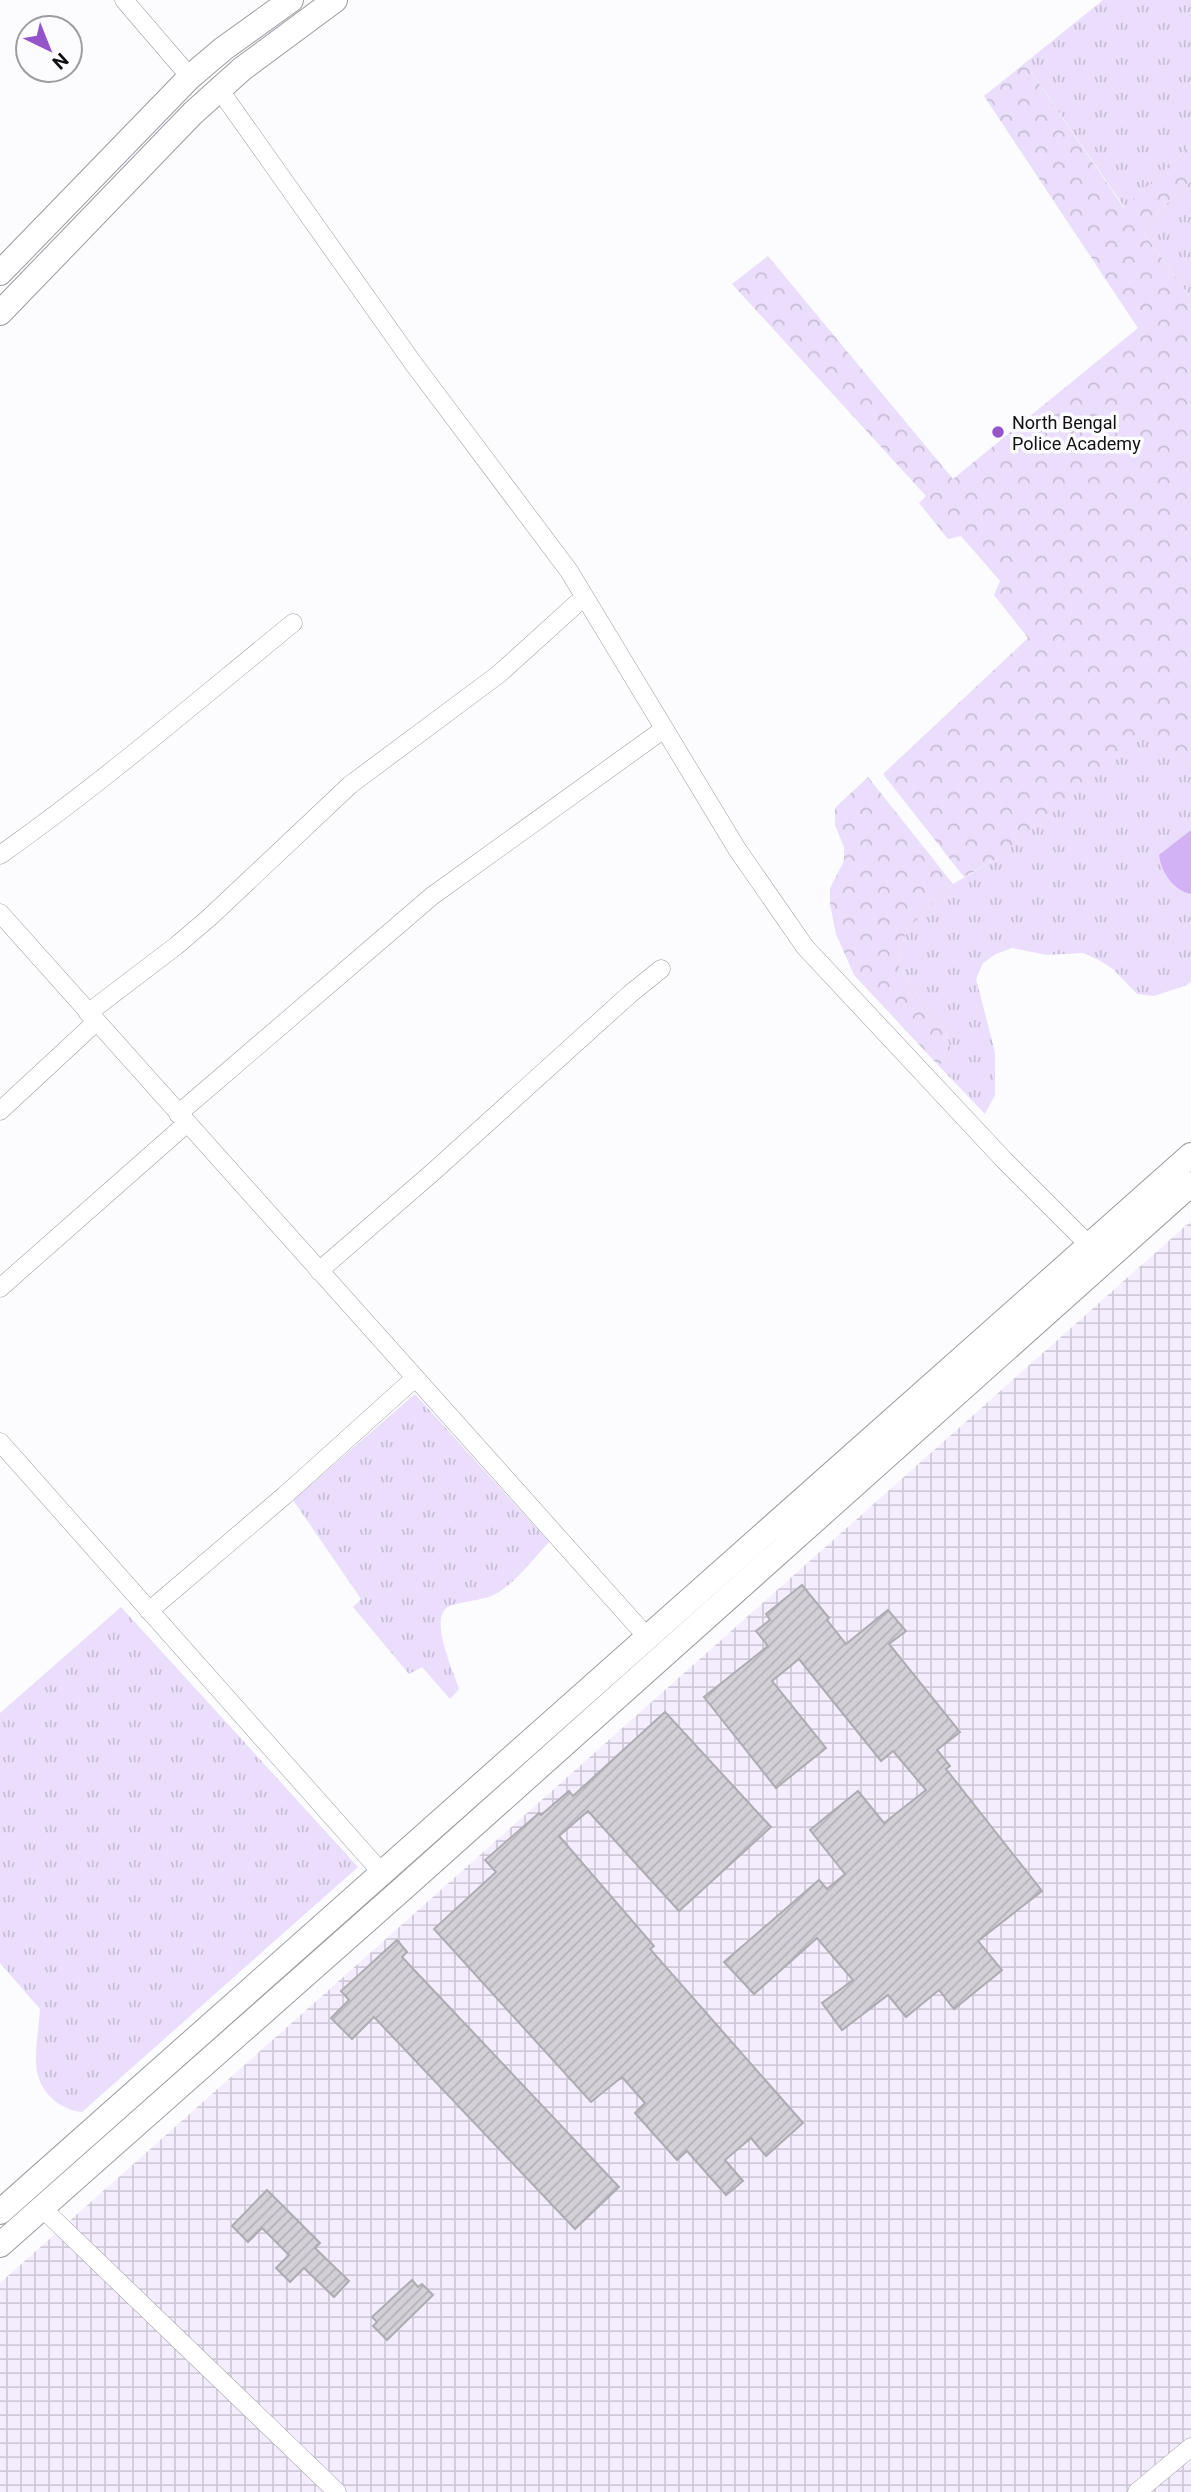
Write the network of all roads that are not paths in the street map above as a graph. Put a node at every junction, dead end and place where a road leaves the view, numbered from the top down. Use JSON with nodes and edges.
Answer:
{"nodes":[{"id":1,"x":291,"y":0,"type":"edge"},
{"id":2,"x":335,"y":0,"type":"edge"},
{"id":3,"x":127,"y":1,"type":"edge"},
{"id":4,"x":195,"y":73,"type":"junction"},
{"id":5,"x":219,"y":89,"type":"junction"},
{"id":6,"x":0,"y":273,"type":"edge"},
{"id":7,"x":0,"y":313,"type":"edge"},
{"id":8,"x":584,"y":597,"type":"junction"},
{"id":9,"x":293,"y":623,"type":"dead end"},
{"id":10,"x":664,"y":729,"type":"junction"},
{"id":11,"x":0,"y":855,"type":"edge"},
{"id":12,"x":0,"y":913,"type":"edge"},
{"id":13,"x":661,"y":969,"type":"dead end"},
{"id":14,"x":92,"y":1018,"type":"junction"},
{"id":15,"x":0,"y":1111,"type":"edge"},
{"id":16,"x":182,"y":1119,"type":"junction"},
{"id":17,"x":1191,"y":1155,"type":"edge"},
{"id":18,"x":1191,"y":1184,"type":"edge"},
{"id":19,"x":1090,"y":1246,"type":"junction"},
{"id":20,"x":318,"y":1271,"type":"junction"},
{"id":21,"x":0,"y":1288,"type":"edge"},
{"id":22,"x":415,"y":1378,"type":"junction"},
{"id":23,"x":0,"y":1442,"type":"edge"},
{"id":24,"x":149,"y":1611,"type":"junction"},
{"id":25,"x":648,"y":1637,"type":"junction"},
{"id":26,"x":382,"y":1874,"type":"junction"},
{"id":27,"x":399,"y":1892,"type":"junction"},
{"id":28,"x":25,"y":2189,"type":"junction"},
{"id":29,"x":42,"y":2208,"type":"junction"},
{"id":30,"x":0,"y":2211,"type":"edge"},
{"id":31,"x":0,"y":2245,"type":"edge"},
{"id":32,"x":1191,"y":2447,"type":"edge"},
{"id":33,"x":337,"y":2492,"type":"edge"},
{"id":34,"x":1137,"y":2492,"type":"edge"}],
"edges":[{"from":1,"to":4,"type":"street"},
{"from":2,"to":5,"type":"street"},
{"from":3,"to":4,"type":"street"},
{"from":4,"to":5,"type":"street"},
{"from":4,"to":6,"type":"street"},
{"from":5,"to":7,"type":"street"},
{"from":5,"to":8,"type":"street"},
{"from":8,"to":10,"type":"street"},
{"from":8,"to":14,"type":"street"},
{"from":9,"to":11,"type":"street"},
{"from":10,"to":16,"type":"street"},
{"from":10,"to":19,"type":"street"},
{"from":12,"to":14,"type":"street"},
{"from":13,"to":20,"type":"street"},
{"from":14,"to":15,"type":"street"},
{"from":14,"to":16,"type":"street"},
{"from":16,"to":20,"type":"street"},
{"from":16,"to":21,"type":"street"},
{"from":17,"to":19,"type":"street"},
{"from":18,"to":27,"type":"street"},
{"from":19,"to":25,"type":"street"},
{"from":20,"to":22,"type":"street"},
{"from":22,"to":24,"type":"street"},
{"from":22,"to":25,"type":"street"},
{"from":23,"to":24,"type":"street"},
{"from":24,"to":26,"type":"street"},
{"from":25,"to":26,"type":"street"},
{"from":26,"to":27,"type":"street"},
{"from":26,"to":28,"type":"street"},
{"from":27,"to":29,"type":"street"},
{"from":28,"to":29,"type":"street"},
{"from":28,"to":30,"type":"street"},
{"from":29,"to":31,"type":"street"},
{"from":29,"to":33,"type":"street"},
{"from":32,"to":34,"type":"street"}]}
